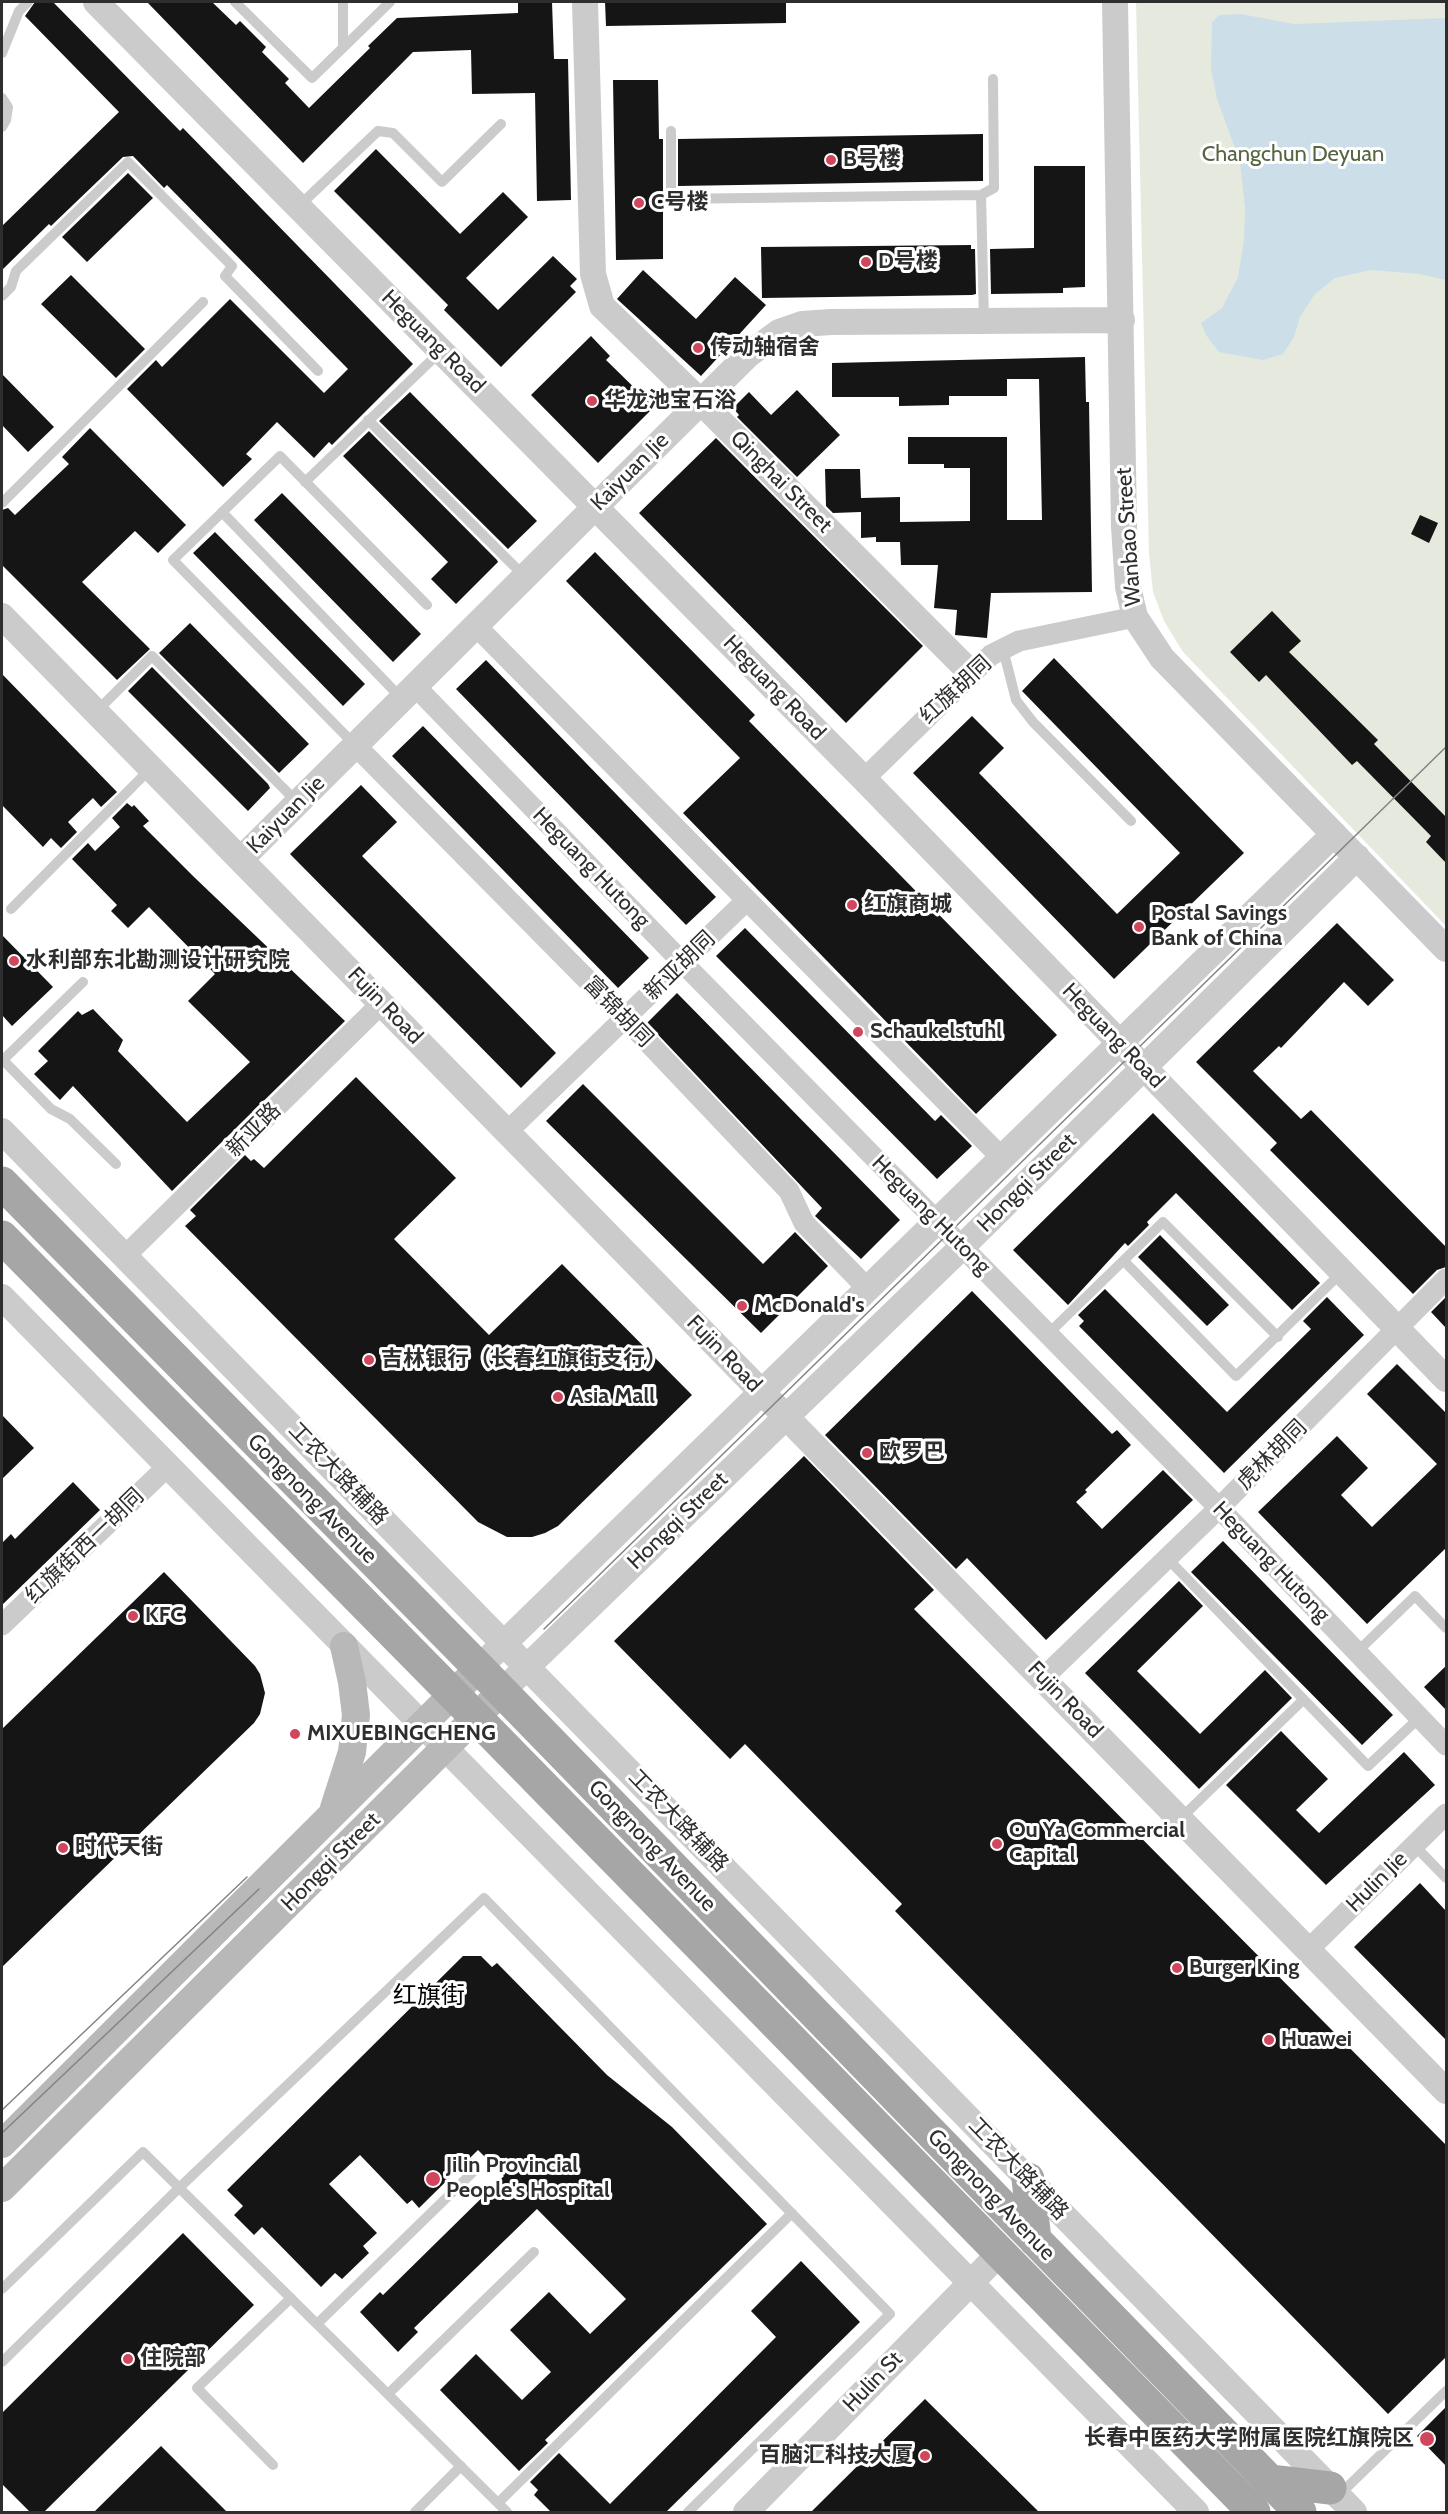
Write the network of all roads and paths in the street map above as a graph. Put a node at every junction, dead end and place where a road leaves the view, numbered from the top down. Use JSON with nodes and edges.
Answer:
{"nodes":[{"id":1,"x":28,"y":2,"type":"edge"},
{"id":2,"x":96,"y":2,"type":"edge"},
{"id":3,"x":235,"y":2,"type":"edge"},
{"id":4,"x":343,"y":2,"type":"edge"},
{"id":5,"x":390,"y":2,"type":"edge"},
{"id":6,"x":585,"y":2,"type":"edge"},
{"id":7,"x":1115,"y":2,"type":"edge"},
{"id":8,"x":343,"y":48,"type":"junction"},
{"id":9,"x":2,"y":52,"type":"edge"},
{"id":10,"x":993,"y":79,"type":"dead end"},
{"id":11,"x":2,"y":98,"type":"edge"},
{"id":12,"x":501,"y":124,"type":"dead end"},
{"id":13,"x":2,"y":127,"type":"edge"},
{"id":14,"x":671,"y":131,"type":"dead end"},
{"id":15,"x":981,"y":195,"type":"junction"},
{"id":16,"x":299,"y":207,"type":"junction"},
{"id":17,"x":2,"y":296,"type":"edge"},
{"id":18,"x":203,"y":302,"type":"dead end"},
{"id":19,"x":1122,"y":320,"type":"junction"},
{"id":20,"x":984,"y":321,"type":"junction"},
{"id":21,"x":441,"y":350,"type":"junction"},
{"id":22,"x":318,"y":371,"type":"dead end"},
{"id":23,"x":701,"y":402,"type":"junction"},
{"id":24,"x":368,"y":420,"type":"junction"},
{"id":25,"x":305,"y":482,"type":"junction"},
{"id":26,"x":2,"y":503,"type":"edge"},
{"id":27,"x":596,"y":507,"type":"junction"},
{"id":28,"x":222,"y":512,"type":"junction"},
{"id":29,"x":526,"y":578,"type":"junction"},
{"id":30,"x":427,"y":605,"type":"dead end"},
{"id":31,"x":2,"y":616,"type":"edge"},
{"id":32,"x":1135,"y":618,"type":"junction"},
{"id":33,"x":476,"y":626,"type":"junction"},
{"id":34,"x":1003,"y":649,"type":"junction"},
{"id":35,"x":970,"y":673,"type":"junction"},
{"id":36,"x":409,"y":692,"type":"junction"},
{"id":37,"x":96,"y":712,"type":"junction"},
{"id":38,"x":355,"y":746,"type":"junction"},
{"id":39,"x":152,"y":768,"type":"junction"},
{"id":40,"x":864,"y":779,"type":"junction"},
{"id":41,"x":298,"y":803,"type":"junction"},
{"id":42,"x":1131,"y":821,"type":"dead end"},
{"id":43,"x":1334,"y":834,"type":"junction"},
{"id":44,"x":1357,"y":857,"type":"junction"},
{"id":45,"x":241,"y":859,"type":"junction"},
{"id":46,"x":747,"y":900,"type":"junction"},
{"id":47,"x":11,"y":909,"type":"dead end"},
{"id":48,"x":1446,"y":949,"type":"edge"},
{"id":49,"x":683,"y":963,"type":"junction"},
{"id":50,"x":82,"y":982,"type":"dead end"},
{"id":51,"x":382,"y":1003,"type":"junction"},
{"id":52,"x":625,"y":1018,"type":"junction"},
{"id":53,"x":1119,"y":1043,"type":"junction"},
{"id":54,"x":2,"y":1060,"type":"edge"},
{"id":55,"x":1143,"y":1068,"type":"junction"},
{"id":56,"x":2,"y":1131,"type":"edge"},
{"id":57,"x":508,"y":1131,"type":"junction"},
{"id":58,"x":1002,"y":1158,"type":"junction"},
{"id":59,"x":116,"y":1164,"type":"dead end"},
{"id":60,"x":2,"y":1183,"type":"edge"},
{"id":61,"x":937,"y":1222,"type":"junction"},
{"id":62,"x":2,"y":1237,"type":"edge"},
{"id":63,"x":962,"y":1247,"type":"junction"},
{"id":64,"x":125,"y":1256,"type":"junction"},
{"id":65,"x":1124,"y":1261,"type":"junction"},
{"id":66,"x":1343,"y":1272,"type":"junction"},
{"id":67,"x":1446,"y":1279,"type":"edge"},
{"id":68,"x":867,"y":1289,"type":"junction"},
{"id":69,"x":2,"y":1297,"type":"edge"},
{"id":70,"x":1397,"y":1329,"type":"junction"},
{"id":71,"x":1048,"y":1334,"type":"junction"},
{"id":72,"x":1278,"y":1336,"type":"junction"},
{"id":73,"x":1446,"y":1379,"type":"edge"},
{"id":74,"x":762,"y":1392,"type":"junction"},
{"id":75,"x":786,"y":1418,"type":"junction"},
{"id":76,"x":168,"y":1466,"type":"junction"},
{"id":77,"x":1219,"y":1508,"type":"junction"},
{"id":78,"x":1167,"y":1558,"type":"junction"},
{"id":79,"x":2,"y":1625,"type":"edge"},
{"id":80,"x":1446,"y":1628,"type":"edge"},
{"id":81,"x":505,"y":1643,"type":"junction"},
{"id":82,"x":344,"y":1646,"type":"junction"},
{"id":83,"x":1357,"y":1652,"type":"junction"},
{"id":84,"x":527,"y":1666,"type":"junction"},
{"id":85,"x":479,"y":1668,"type":"junction"},
{"id":86,"x":1043,"y":1678,"type":"junction"},
{"id":87,"x":501,"y":1692,"type":"junction"},
{"id":88,"x":453,"y":1694,"type":"junction"},
{"id":89,"x":1303,"y":1700,"type":"junction"},
{"id":90,"x":476,"y":1717,"type":"junction"},
{"id":91,"x":1420,"y":1717,"type":"junction"},
{"id":92,"x":422,"y":1724,"type":"junction"},
{"id":93,"x":1446,"y":1745,"type":"edge"},
{"id":94,"x":445,"y":1748,"type":"junction"},
{"id":95,"x":333,"y":1814,"type":"junction"},
{"id":96,"x":1446,"y":1814,"type":"edge"},
{"id":97,"x":1180,"y":1819,"type":"junction"},
{"id":98,"x":1414,"y":1845,"type":"junction"},
{"id":99,"x":1446,"y":1878,"type":"edge"},
{"id":100,"x":1308,"y":1950,"type":"junction"},
{"id":101,"x":1446,"y":2091,"type":"edge"},
{"id":102,"x":2,"y":2144,"type":"edge"},
{"id":103,"x":475,"y":2170,"type":"dead end"},
{"id":104,"x":1028,"y":2180,"type":"junction"},
{"id":105,"x":2,"y":2188,"type":"edge"},
{"id":106,"x":179,"y":2188,"type":"junction"},
{"id":107,"x":792,"y":2213,"type":"junction"},
{"id":108,"x":1035,"y":2240,"type":"junction"},
{"id":109,"x":534,"y":2252,"type":"dead end"},
{"id":110,"x":1000,"y":2253,"type":"junction"},
{"id":111,"x":970,"y":2282,"type":"junction"},
{"id":112,"x":2,"y":2289,"type":"edge"},
{"id":113,"x":291,"y":2298,"type":"junction"},
{"id":114,"x":317,"y":2324,"type":"junction"},
{"id":115,"x":2,"y":2362,"type":"edge"},
{"id":116,"x":1446,"y":2391,"type":"edge"},
{"id":117,"x":388,"y":2394,"type":"junction"},
{"id":118,"x":273,"y":2465,"type":"dead end"},
{"id":119,"x":461,"y":2466,"type":"junction"},
{"id":120,"x":1270,"y":2481,"type":"junction"},
{"id":121,"x":1341,"y":2499,"type":"edge"},
{"id":122,"x":498,"y":2502,"type":"junction"},
{"id":123,"x":415,"y":2512,"type":"edge"},
{"id":124,"x":507,"y":2512,"type":"edge"},
{"id":125,"x":688,"y":2512,"type":"edge"},
{"id":126,"x":746,"y":2512,"type":"edge"},
{"id":127,"x":1196,"y":2512,"type":"edge"},
{"id":128,"x":1254,"y":2512,"type":"edge"},
{"id":129,"x":1300,"y":2512,"type":"edge"}],
"edges":[{"from":1,"to":9,"type":"lane"},
{"from":2,"to":16,"type":"street","name":"Heguang Road"},
{"from":3,"to":8,"type":"lane"},
{"from":4,"to":8,"type":"lane"},
{"from":5,"to":8,"type":"lane"},
{"from":6,"to":23,"type":"street","name":"Qinghai Street"},
{"from":7,"to":19,"type":"street","name":"Wanbao Street"},
{"from":10,"to":15,"type":"lane"},
{"from":11,"to":13,"type":"lane"},
{"from":12,"to":16,"type":"lane"},
{"from":14,"to":15,"type":"lane"},
{"from":15,"to":20,"type":"lane"},
{"from":16,"to":21,"type":"street","name":"Heguang Road"},
{"from":17,"to":22,"type":"lane"},
{"from":18,"to":26,"type":"lane"},
{"from":19,"to":20,"type":"street","name":"Kaiyuan Jie"},
{"from":19,"to":32,"type":"street","name":"Wanbao Street"},
{"from":20,"to":23,"type":"street","name":"Kaiyuan Jie"},
{"from":21,"to":24,"type":"lane"},
{"from":21,"to":27,"type":"street","name":"Heguang Road"},
{"from":23,"to":27,"type":"street","name":"Kaiyuan Jie"},
{"from":23,"to":35,"type":"street","name":"Qinghai Street"},
{"from":24,"to":25,"type":"lane"},
{"from":24,"to":29,"type":"lane"},
{"from":25,"to":28,"type":"lane"},
{"from":25,"to":30,"type":"lane"},
{"from":27,"to":29,"type":"street","name":"Kaiyuan Jie"},
{"from":27,"to":40,"type":"street","name":"Heguang Road"},
{"from":28,"to":36,"type":"lane"},
{"from":28,"to":38,"type":"lane"},
{"from":29,"to":33,"type":"street","name":"Kaiyuan Jie"},
{"from":31,"to":37,"type":"street","name":"Fujin Road"},
{"from":32,"to":34,"type":"street","name":"红旗胡同"},
{"from":32,"to":43,"type":"street","name":"Wanbao Street"},
{"from":33,"to":36,"type":"street","name":"Kaiyuan Jie"},
{"from":33,"to":46,"type":"street"},
{"from":34,"to":35,"type":"street","name":"红旗胡同"},
{"from":34,"to":42,"type":"lane"},
{"from":35,"to":40,"type":"street","name":"红旗胡同"},
{"from":36,"to":38,"type":"street","name":"Kaiyuan Jie"},
{"from":36,"to":49,"type":"street","name":"Heguang Hutong"},
{"from":37,"to":39,"type":"street","name":"Fujin Road"},
{"from":37,"to":41,"type":"lane"},
{"from":38,"to":41,"type":"street","name":"Kaiyuan Jie"},
{"from":38,"to":52,"type":"street","name":"富锦胡同"},
{"from":39,"to":45,"type":"street","name":"Fujin Road"},
{"from":39,"to":47,"type":"lane"},
{"from":40,"to":53,"type":"street","name":"Heguang Road"},
{"from":41,"to":45,"type":"street","name":"Kaiyuan Jie"},
{"from":43,"to":44,"type":"street","name":"Wanbao Street"},
{"from":43,"to":53,"type":"street","name":"Hongqi Street"},
{"from":44,"to":48,"type":"street","name":"Wanbao Street"},
{"from":44,"to":55,"type":"street","name":"Hongqi Street"},
{"from":45,"to":51,"type":"street","name":"Fujin Road"},
{"from":46,"to":49,"type":"street","name":"新亚胡同"},
{"from":46,"to":58,"type":"street"},
{"from":49,"to":52,"type":"street","name":"新亚胡同"},
{"from":49,"to":61,"type":"street","name":"Heguang Hutong"},
{"from":50,"to":54,"type":"lane"},
{"from":51,"to":57,"type":"street","name":"Fujin Road"},
{"from":51,"to":64,"type":"street","name":"新亚路"},
{"from":52,"to":57,"type":"street","name":"新亚胡同"},
{"from":52,"to":68,"type":"street","name":"富锦胡同"},
{"from":53,"to":55,"type":"street","name":"Heguang Road"},
{"from":53,"to":58,"type":"street","name":"Hongqi Street"},
{"from":54,"to":59,"type":"lane"},
{"from":55,"to":63,"type":"street","name":"Hongqi Street"},
{"from":55,"to":66,"type":"street","name":"Heguang Road"},
{"from":56,"to":64,"type":"street","name":"工农大路辅路"},
{"from":57,"to":74,"type":"street","name":"Fujin Road"},
{"from":58,"to":61,"type":"street","name":"Hongqi Street"},
{"from":60,"to":85,"type":"main road","name":"Gongnong Avenue"},
{"from":61,"to":63,"type":"street","name":"Heguang Hutong"},
{"from":61,"to":68,"type":"street","name":"Hongqi Street"},
{"from":62,"to":88,"type":"main road","name":"Gongnong Avenue"},
{"from":63,"to":71,"type":"street","name":"Heguang Hutong"},
{"from":63,"to":75,"type":"street","name":"Hongqi Street"},
{"from":64,"to":81,"type":"street","name":"工农大路辅路"},
{"from":65,"to":71,"type":"lane"},
{"from":65,"to":72,"type":"lane"},
{"from":65,"to":72,"type":"lane"},
{"from":66,"to":70,"type":"street","name":"Heguang Road"},
{"from":66,"to":72,"type":"lane"},
{"from":67,"to":70,"type":"street","name":"虎林胡同"},
{"from":68,"to":74,"type":"street","name":"Hongqi Street"},
{"from":69,"to":76,"type":"street"},
{"from":70,"to":73,"type":"street","name":"Heguang Road"},
{"from":70,"to":77,"type":"street","name":"虎林胡同"},
{"from":71,"to":77,"type":"street","name":"Heguang Hutong"},
{"from":74,"to":75,"type":"street","name":"Fujin Road"},
{"from":74,"to":81,"type":"street","name":"Hongqi Street"},
{"from":75,"to":84,"type":"street","name":"Hongqi Street"},
{"from":75,"to":86,"type":"street","name":"Fujin Road"},
{"from":76,"to":79,"type":"street","name":"红旗街西一胡同"},
{"from":76,"to":82,"type":"street"},
{"from":77,"to":78,"type":"street","name":"虎林胡同"},
{"from":77,"to":83,"type":"street","name":"Heguang Hutong"},
{"from":78,"to":86,"type":"street","name":"虎林胡同"},
{"from":78,"to":89,"type":"lane"},
{"from":80,"to":83,"type":"lane"},
{"from":81,"to":84,"type":"street","name":"工农大路辅路"},
{"from":81,"to":85,"type":"street","name":"Hongqi Street"},
{"from":82,"to":92,"type":"street"},
{"from":82,"to":95,"type":"main road"},
{"from":83,"to":91,"type":"street","name":"Heguang Hutong"},
{"from":84,"to":87,"type":"street","name":"Hongqi Street"},
{"from":84,"to":104,"type":"street","name":"工农大路辅路"},
{"from":85,"to":87,"type":"main road","name":"Gongnong Avenue"},
{"from":85,"to":88,"type":"main road","name":"Hongqi Street"},
{"from":86,"to":97,"type":"street","name":"Fujin Road"},
{"from":87,"to":90,"type":"main road","name":"Hongqi Street"},
{"from":87,"to":108,"type":"main road","name":"Gongnong Avenue"},
{"from":88,"to":90,"type":"main road","name":"Gongnong Avenue"},
{"from":88,"to":92,"type":"main road","name":"Hongqi Street"},
{"from":89,"to":91,"type":"lane"},
{"from":89,"to":97,"type":"lane"},
{"from":90,"to":94,"type":"main road","name":"Hongqi Street"},
{"from":90,"to":110,"type":"main road","name":"Gongnong Avenue"},
{"from":91,"to":93,"type":"street","name":"Heguang Hutong"},
{"from":92,"to":94,"type":"street"},
{"from":92,"to":95,"type":"main road","name":"Hongqi Street"},
{"from":94,"to":105,"type":"main road","name":"Hongqi Street"},
{"from":94,"to":111,"type":"street"},
{"from":95,"to":102,"type":"main road","name":"Hongqi Street"},
{"from":96,"to":98,"type":"street","name":"Hulin Jie"},
{"from":97,"to":100,"type":"street","name":"Fujin Road"},
{"from":98,"to":99,"type":"lane"},
{"from":98,"to":100,"type":"street","name":"Hulin Jie"},
{"from":100,"to":101,"type":"street","name":"Fujin Road"},
{"from":103,"to":114,"type":"lane"},
{"from":104,"to":108,"type":"main road"},
{"from":104,"to":121,"type":"street","name":"工农大路辅路"},
{"from":106,"to":107,"type":"lane"},
{"from":106,"to":112,"type":"lane"},
{"from":106,"to":113,"type":"lane"},
{"from":106,"to":115,"type":"lane"},
{"from":107,"to":122,"type":"lane"},
{"from":107,"to":125,"type":"lane"},
{"from":108,"to":120,"type":"main road","name":"Gongnong Avenue"},
{"from":109,"to":117,"type":"lane"},
{"from":110,"to":111,"type":"street","name":"Hulin St"},
{"from":110,"to":128,"type":"main road","name":"Gongnong Avenue"},
{"from":111,"to":126,"type":"street","name":"Hulin St"},
{"from":111,"to":127,"type":"street"},
{"from":113,"to":114,"type":"lane"},
{"from":113,"to":118,"type":"lane"},
{"from":114,"to":117,"type":"lane"},
{"from":116,"to":121,"type":"lane"},
{"from":117,"to":119,"type":"lane"},
{"from":119,"to":122,"type":"lane"},
{"from":119,"to":123,"type":"lane"},
{"from":120,"to":121,"type":"main road"},
{"from":120,"to":129,"type":"main road","name":"Gongnong Avenue"},
{"from":122,"to":124,"type":"lane"}]}
